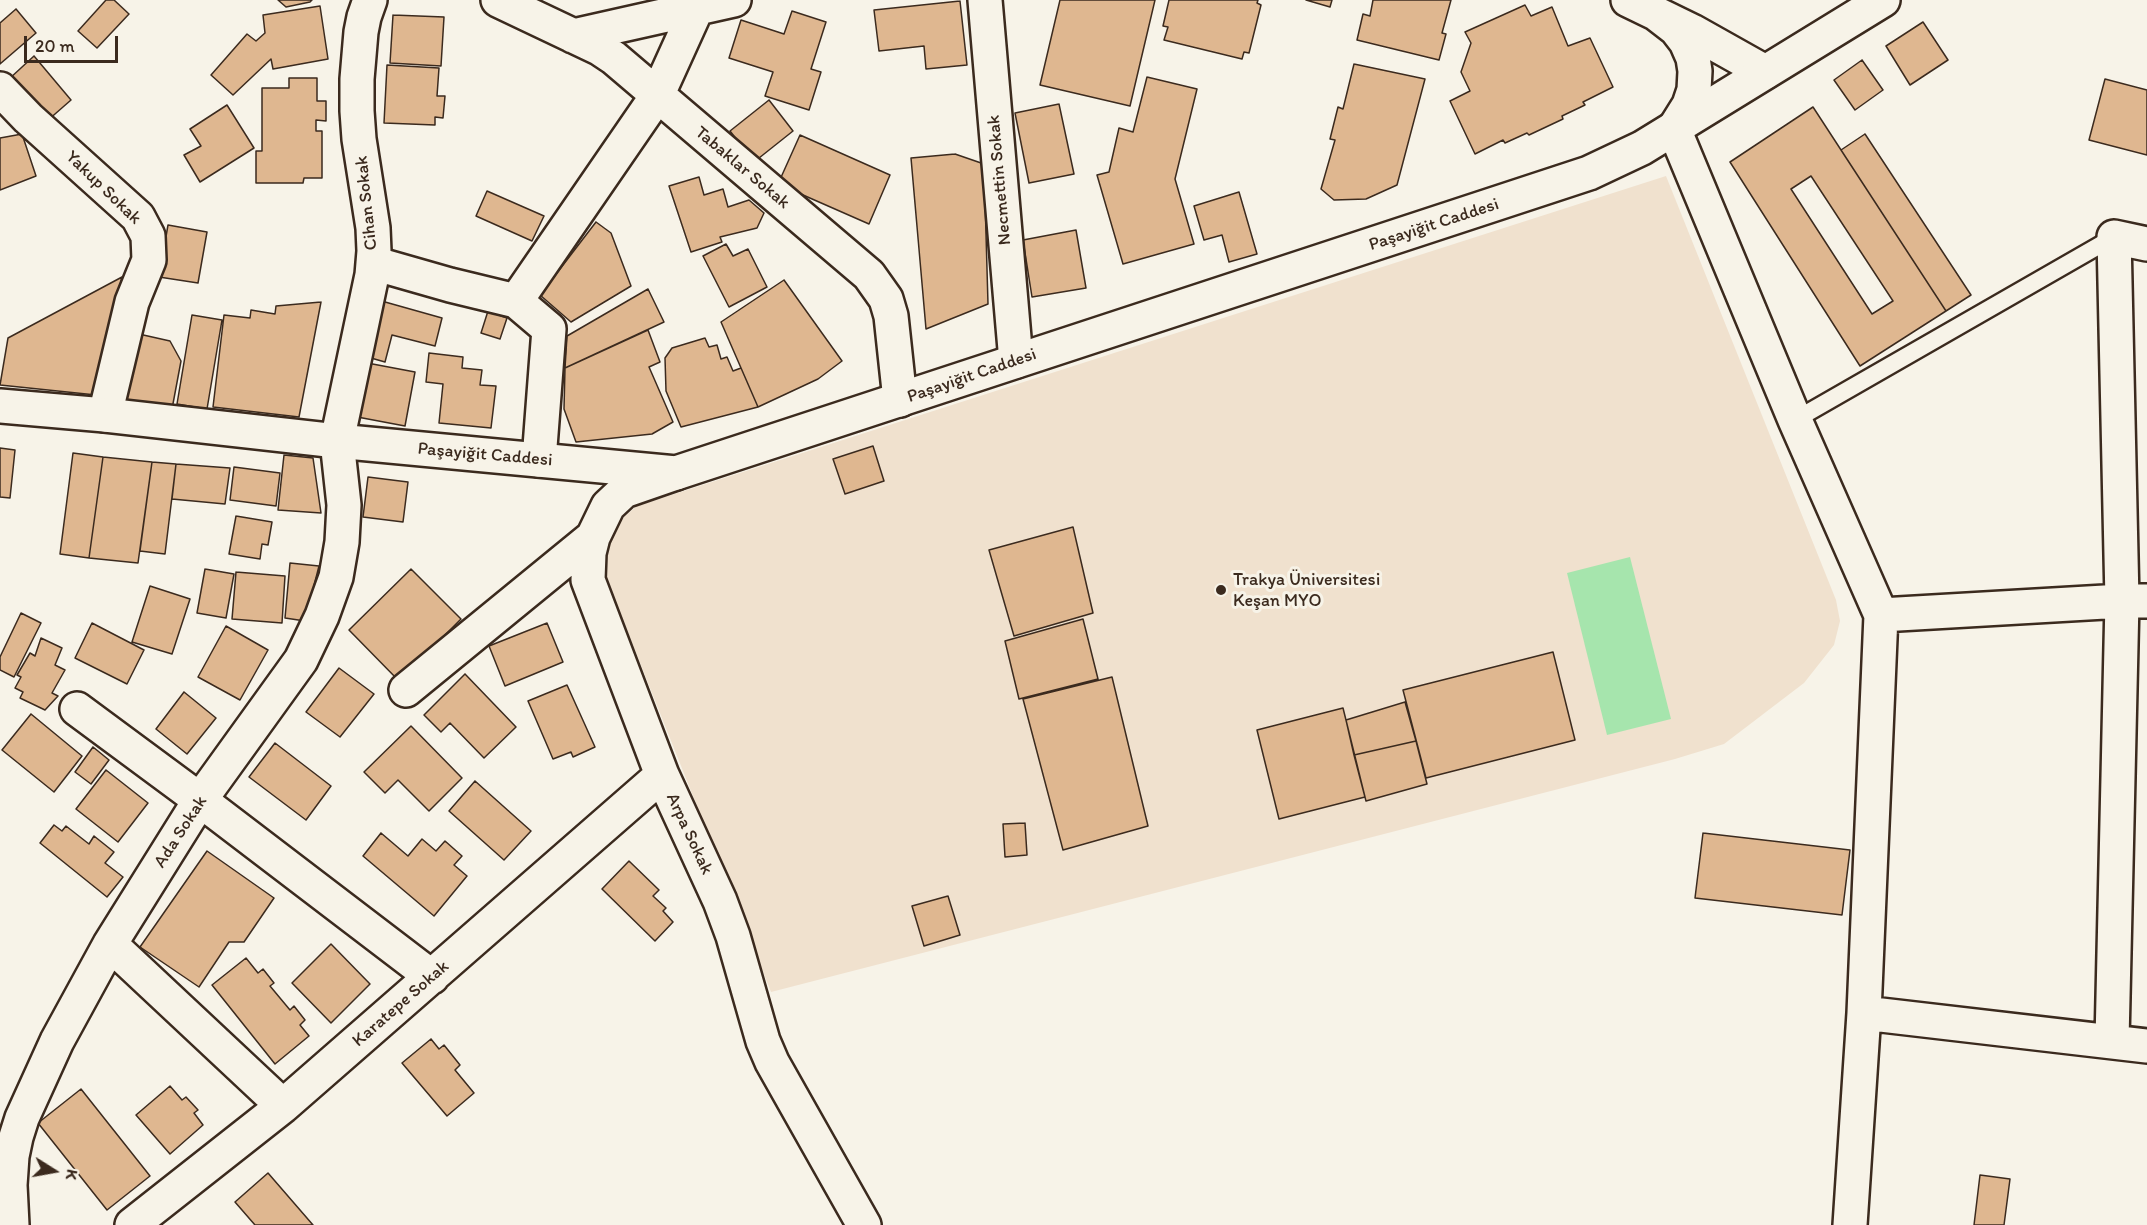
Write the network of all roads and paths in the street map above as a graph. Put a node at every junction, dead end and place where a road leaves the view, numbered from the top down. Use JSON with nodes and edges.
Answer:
{"nodes":[{"id":1,"x":370,"y":0,"type":"edge"},
{"id":2,"x":498,"y":0,"type":"edge"},
{"id":3,"x":734,"y":0,"type":"edge"},
{"id":4,"x":985,"y":0,"type":"edge"},
{"id":5,"x":1864,"y":0,"type":"edge"},
{"id":6,"x":1883,"y":0,"type":"edge"},
{"id":7,"x":1641,"y":6,"type":"edge"},
{"id":8,"x":696,"y":10,"type":"junction"},
{"id":9,"x":573,"y":36,"type":"junction"},
{"id":10,"x":1819,"y":39,"type":"junction"},
{"id":11,"x":1765,"y":72,"type":"junction"},
{"id":12,"x":0,"y":89,"type":"edge"},
{"id":13,"x":657,"y":96,"type":"junction"},
{"id":14,"x":1674,"y":129,"type":"junction"},
{"id":15,"x":2114,"y":237,"type":"junction"},
{"id":16,"x":2147,"y":244,"type":"edge"},
{"id":17,"x":373,"y":263,"type":"junction"},
{"id":18,"x":516,"y":301,"type":"junction"},
{"id":19,"x":1016,"y":361,"type":"junction"},
{"id":20,"x":900,"y":400,"type":"junction"},
{"id":21,"x":0,"y":406,"type":"edge"},
{"id":22,"x":105,"y":415,"type":"junction"},
{"id":23,"x":1795,"y":420,"type":"junction"},
{"id":24,"x":337,"y":441,"type":"junction"},
{"id":25,"x":539,"y":460,"type":"junction"},
{"id":26,"x":573,"y":463,"type":"junction"},
{"id":27,"x":676,"y":473,"type":"junction"},
{"id":28,"x":598,"y":526,"type":"junction"},
{"id":29,"x":2134,"y":601,"type":"edge"},
{"id":30,"x":1881,"y":615,"type":"junction"},
{"id":31,"x":406,"y":690,"type":"dead end"},
{"id":32,"x":77,"y":709,"type":"dead end"},
{"id":33,"x":662,"y":775,"type":"junction"},
{"id":34,"x":200,"y":800,"type":"junction"},
{"id":35,"x":110,"y":944,"type":"junction"},
{"id":36,"x":432,"y":978,"type":"junction"},
{"id":37,"x":1864,"y":1013,"type":"junction"},
{"id":38,"x":2112,"y":1041,"type":"junction"},
{"id":39,"x":2147,"y":1046,"type":"edge"},
{"id":40,"x":283,"y":1106,"type":"junction"},
{"id":41,"x":0,"y":1202,"type":"edge"},
{"id":42,"x":12,"y":1225,"type":"edge"},
{"id":43,"x":132,"y":1225,"type":"edge"},
{"id":44,"x":864,"y":1225,"type":"edge"},
{"id":45,"x":1850,"y":1225,"type":"edge"}],
"edges":[{"from":1,"to":17,"type":"street","name":"Cihan Sokak"},
{"from":2,"to":9,"type":"street","name":"Tabaklar Sokak"},
{"from":3,"to":8,"type":"street"},
{"from":4,"to":19,"type":"street","name":"Necmettin Sokak"},
{"from":5,"to":10,"type":"street"},
{"from":6,"to":10,"type":"street","name":"Paşayiğit Caddesi"},
{"from":7,"to":11,"type":"street"},
{"from":7,"to":14,"type":"street"},
{"from":8,"to":9,"type":"street"},
{"from":8,"to":13,"type":"street"},
{"from":9,"to":13,"type":"street","name":"Tabaklar Sokak"},
{"from":10,"to":11,"type":"street","name":"Paşayiğit Caddesi"},
{"from":11,"to":14,"type":"street","name":"Paşayiğit Caddesi"},
{"from":12,"to":22,"type":"street","name":"Yakup Sokak"},
{"from":13,"to":18,"type":"street"},
{"from":13,"to":20,"type":"street","name":"Tabaklar Sokak"},
{"from":14,"to":19,"type":"street","name":"Paşayiğit Caddesi"},
{"from":14,"to":23,"type":"street"},
{"from":15,"to":16,"type":"street"},
{"from":15,"to":23,"type":"lane"},
{"from":15,"to":29,"type":"street"},
{"from":17,"to":18,"type":"street"},
{"from":17,"to":24,"type":"street","name":"Cihan Sokak"},
{"from":18,"to":25,"type":"street"},
{"from":19,"to":20,"type":"street","name":"Paşayiğit Caddesi"},
{"from":20,"to":27,"type":"street","name":"Paşayiğit Caddesi"},
{"from":21,"to":22,"type":"street","name":"Paşayiğit Caddesi"},
{"from":22,"to":24,"type":"street","name":"Paşayiğit Caddesi"},
{"from":23,"to":30,"type":"street"},
{"from":24,"to":25,"type":"street","name":"Paşayiğit Caddesi"},
{"from":24,"to":34,"type":"street","name":"Ada Sokak"},
{"from":25,"to":26,"type":"street","name":"Paşayiğit Caddesi"},
{"from":26,"to":27,"type":"street","name":"Paşayiğit Caddesi"},
{"from":26,"to":28,"type":"street","name":"Arpa Sokak"},
{"from":27,"to":28,"type":"street"},
{"from":28,"to":31,"type":"street"},
{"from":28,"to":33,"type":"street","name":"Arpa Sokak"},
{"from":29,"to":30,"type":"street"},
{"from":29,"to":38,"type":"street"},
{"from":30,"to":37,"type":"street"},
{"from":32,"to":34,"type":"street"},
{"from":33,"to":36,"type":"street","name":"Karatepe Sokak"},
{"from":33,"to":44,"type":"street","name":"Arpa Sokak"},
{"from":34,"to":35,"type":"street","name":"Ada Sokak"},
{"from":34,"to":36,"type":"street"},
{"from":35,"to":40,"type":"street"},
{"from":35,"to":42,"type":"street","name":"Ada Sokak"},
{"from":36,"to":40,"type":"street","name":"Karatepe Sokak"},
{"from":37,"to":38,"type":"street"},
{"from":37,"to":45,"type":"street"},
{"from":38,"to":39,"type":"street"},
{"from":40,"to":43,"type":"street","name":"Karatepe Sokak"},
{"from":41,"to":42,"type":"street"}]}
